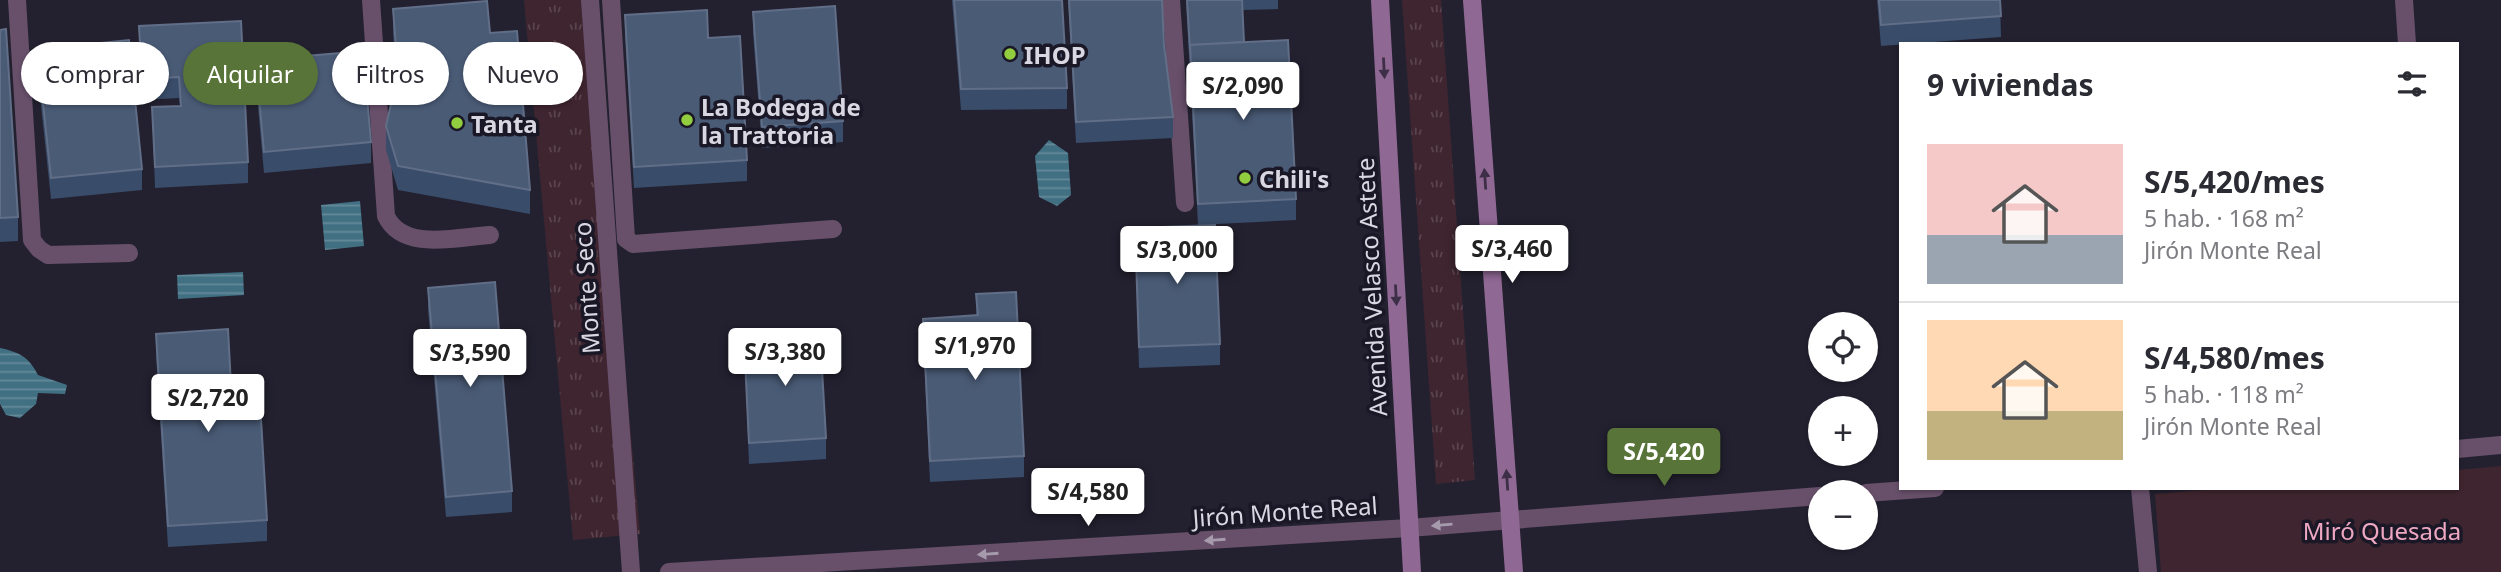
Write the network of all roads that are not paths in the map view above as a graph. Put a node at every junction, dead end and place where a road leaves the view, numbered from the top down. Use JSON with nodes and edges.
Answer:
{"nodes":[{"id":1,"x":17,"y":0,"type":"edge"},
{"id":2,"x":371,"y":0,"type":"edge"},
{"id":3,"x":590,"y":0,"type":"edge"},
{"id":4,"x":611,"y":0,"type":"edge"},
{"id":5,"x":1171,"y":0,"type":"edge"},
{"id":6,"x":1380,"y":0,"type":"edge"},
{"id":7,"x":1472,"y":0,"type":"edge"},
{"id":8,"x":2404,"y":0,"type":"edge"},
{"id":9,"x":2407,"y":42,"type":"edge"},
{"id":10,"x":1185,"y":203,"type":"dead end"},
{"id":11,"x":833,"y":229,"type":"dead end"},
{"id":12,"x":490,"y":235,"type":"dead end"},
{"id":13,"x":129,"y":253,"type":"dead end"},
{"id":14,"x":2501,"y":445,"type":"edge"},
{"id":15,"x":2459,"y":449,"type":"edge"},
{"id":16,"x":1908,"y":490,"type":"edge"},
{"id":17,"x":2140,"y":490,"type":"edge"},
{"id":18,"x":1878,"y":492,"type":"edge"},
{"id":19,"x":1808,"y":497,"type":"edge"},
{"id":20,"x":1510,"y":518,"type":"junction"},
{"id":21,"x":1409,"y":528,"type":"junction"},
{"id":22,"x":784,"y":569,"type":"edge"},
{"id":23,"x":631,"y":572,"type":"edge"},
{"id":24,"x":669,"y":572,"type":"edge"},
{"id":25,"x":1412,"y":572,"type":"edge"},
{"id":26,"x":1514,"y":572,"type":"edge"},
{"id":27,"x":2148,"y":572,"type":"edge"}],
"edges":[{"from":1,"to":13,"type":"street"},
{"from":2,"to":12,"type":"street"},
{"from":3,"to":23,"type":"street","name":"Monte Seco"},
{"from":4,"to":11,"type":"street"},
{"from":5,"to":10,"type":"street"},
{"from":6,"to":21,"type":"main road","name":"Avenida Velasco Astete","one_way":true},
{"from":20,"to":7,"type":"main road","one_way":true},
{"from":8,"to":9,"type":"street"},
{"from":14,"to":15,"type":"street"},
{"from":16,"to":18,"type":"street"},
{"from":17,"to":27,"type":"street"},
{"from":19,"to":20,"type":"street","name":"Jirón Monte Real"},
{"from":20,"to":21,"type":"street","name":"Jirón Monte Real","one_way":true},
{"from":20,"to":26,"type":"main road"},
{"from":21,"to":22,"type":"street","name":"Jirón Monte Real","one_way":true},
{"from":21,"to":25,"type":"main road","name":"Avenida Velasco Astete"},
{"from":22,"to":24,"type":"street","name":"Jirón Monte Real"}]}
